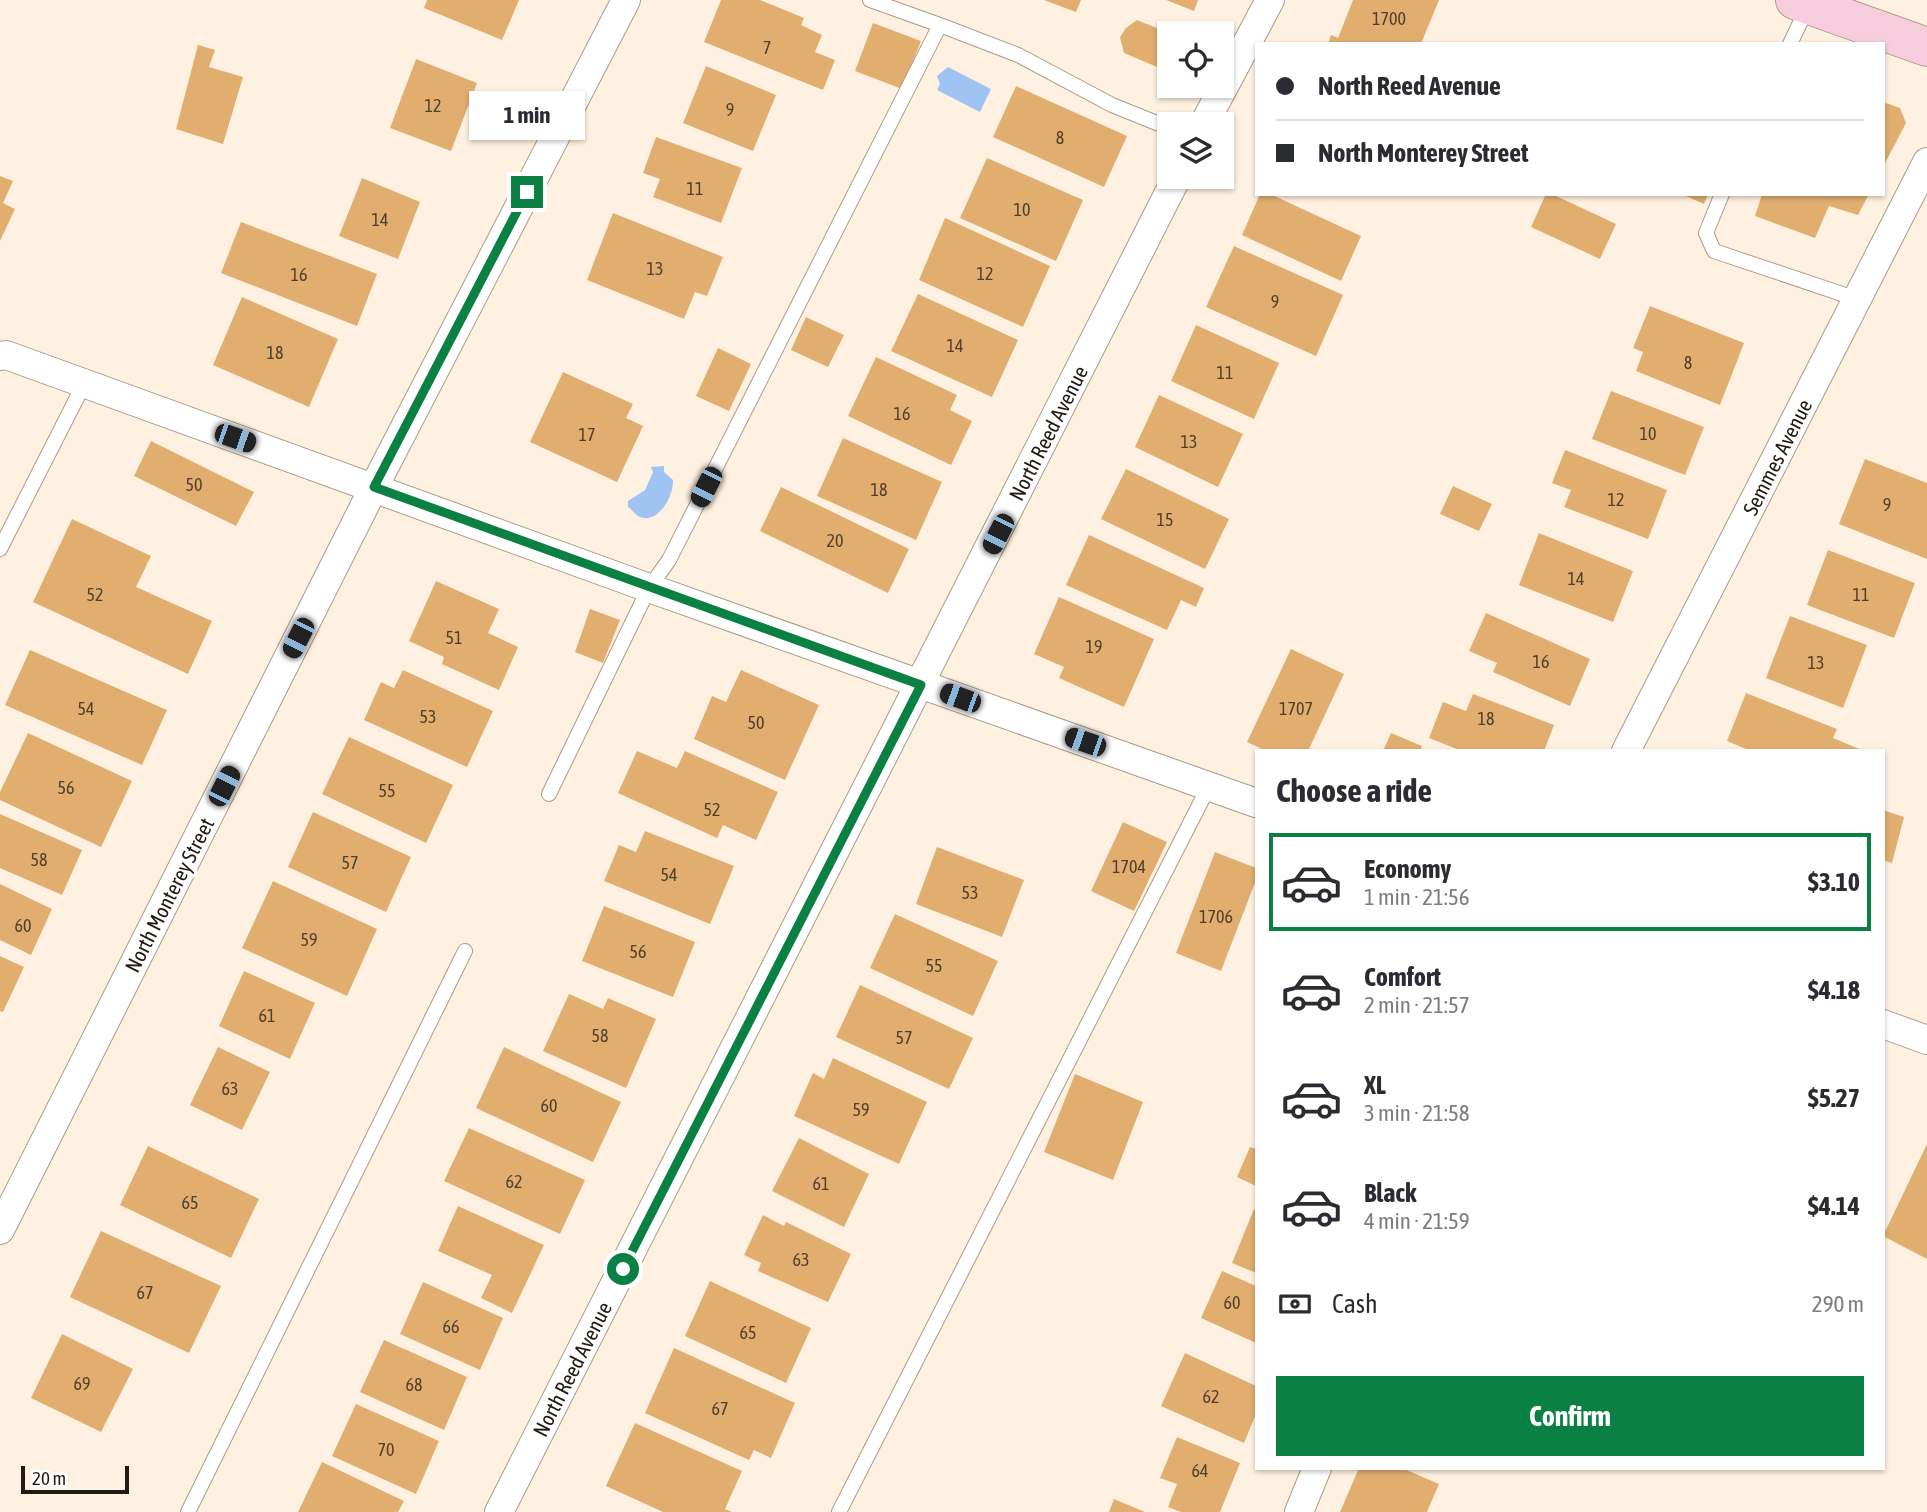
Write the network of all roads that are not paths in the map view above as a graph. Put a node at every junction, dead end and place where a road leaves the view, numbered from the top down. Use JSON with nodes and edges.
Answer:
{"nodes":[{"id":1,"x":626,"y":0,"type":"edge"},
{"id":2,"x":870,"y":0,"type":"edge"},
{"id":3,"x":1270,"y":0,"type":"edge"},
{"id":4,"x":1802,"y":2,"type":"edge"},
{"id":5,"x":940,"y":25,"type":"junction"},
{"id":6,"x":1791,"y":42,"type":"edge"},
{"id":7,"x":1927,"y":47,"type":"edge"},
{"id":8,"x":1210,"y":112,"type":"edge"},
{"id":9,"x":1157,"y":123,"type":"edge"},
{"id":10,"x":1927,"y":162,"type":"edge"},
{"id":11,"x":1171,"y":189,"type":"edge"},
{"id":12,"x":1720,"y":196,"type":"edge"},
{"id":13,"x":1857,"y":299,"type":"junction"},
{"id":14,"x":2,"y":355,"type":"edge"},
{"id":15,"x":84,"y":384,"type":"junction"},
{"id":16,"x":374,"y":487,"type":"junction"},
{"id":17,"x":0,"y":549,"type":"edge"},
{"id":18,"x":649,"y":588,"type":"junction"},
{"id":19,"x":921,"y":685,"type":"junction"},
{"id":20,"x":1627,"y":749,"type":"edge"},
{"id":21,"x":1209,"y":786,"type":"junction"},
{"id":22,"x":549,"y":794,"type":"dead end"},
{"id":23,"x":1255,"y":803,"type":"edge"},
{"id":24,"x":465,"y":951,"type":"dead end"},
{"id":25,"x":1885,"y":1025,"type":"edge"},
{"id":26,"x":1927,"y":1040,"type":"edge"},
{"id":27,"x":0,"y":1230,"type":"edge"},
{"id":28,"x":1316,"y":1470,"type":"edge"},
{"id":29,"x":188,"y":1512,"type":"edge"},
{"id":30,"x":499,"y":1512,"type":"edge"},
{"id":31,"x":839,"y":1512,"type":"edge"},
{"id":32,"x":1299,"y":1512,"type":"edge"}],
"edges":[{"from":1,"to":16,"type":"street","name":"North Monterey Street"},
{"from":2,"to":5,"type":"lane"},
{"from":3,"to":8,"type":"street"},
{"from":4,"to":6,"type":"lane"},
{"from":4,"to":7,"type":"main road"},
{"from":5,"to":9,"type":"lane"},
{"from":5,"to":18,"type":"lane"},
{"from":10,"to":13,"type":"street","name":"Semmes Avenue"},
{"from":11,"to":19,"type":"street","name":"North Reed Avenue"},
{"from":12,"to":13,"type":"lane"},
{"from":13,"to":20,"type":"street","name":"Semmes Avenue"},
{"from":14,"to":15,"type":"street"},
{"from":15,"to":16,"type":"street"},
{"from":15,"to":17,"type":"lane"},
{"from":16,"to":18,"type":"street"},
{"from":16,"to":27,"type":"street","name":"North Monterey Street"},
{"from":18,"to":19,"type":"street"},
{"from":18,"to":22,"type":"lane"},
{"from":19,"to":21,"type":"street"},
{"from":19,"to":30,"type":"street","name":"North Reed Avenue"},
{"from":21,"to":23,"type":"street"},
{"from":21,"to":31,"type":"lane"},
{"from":24,"to":29,"type":"lane"},
{"from":25,"to":26,"type":"street"},
{"from":28,"to":32,"type":"street"}]}
